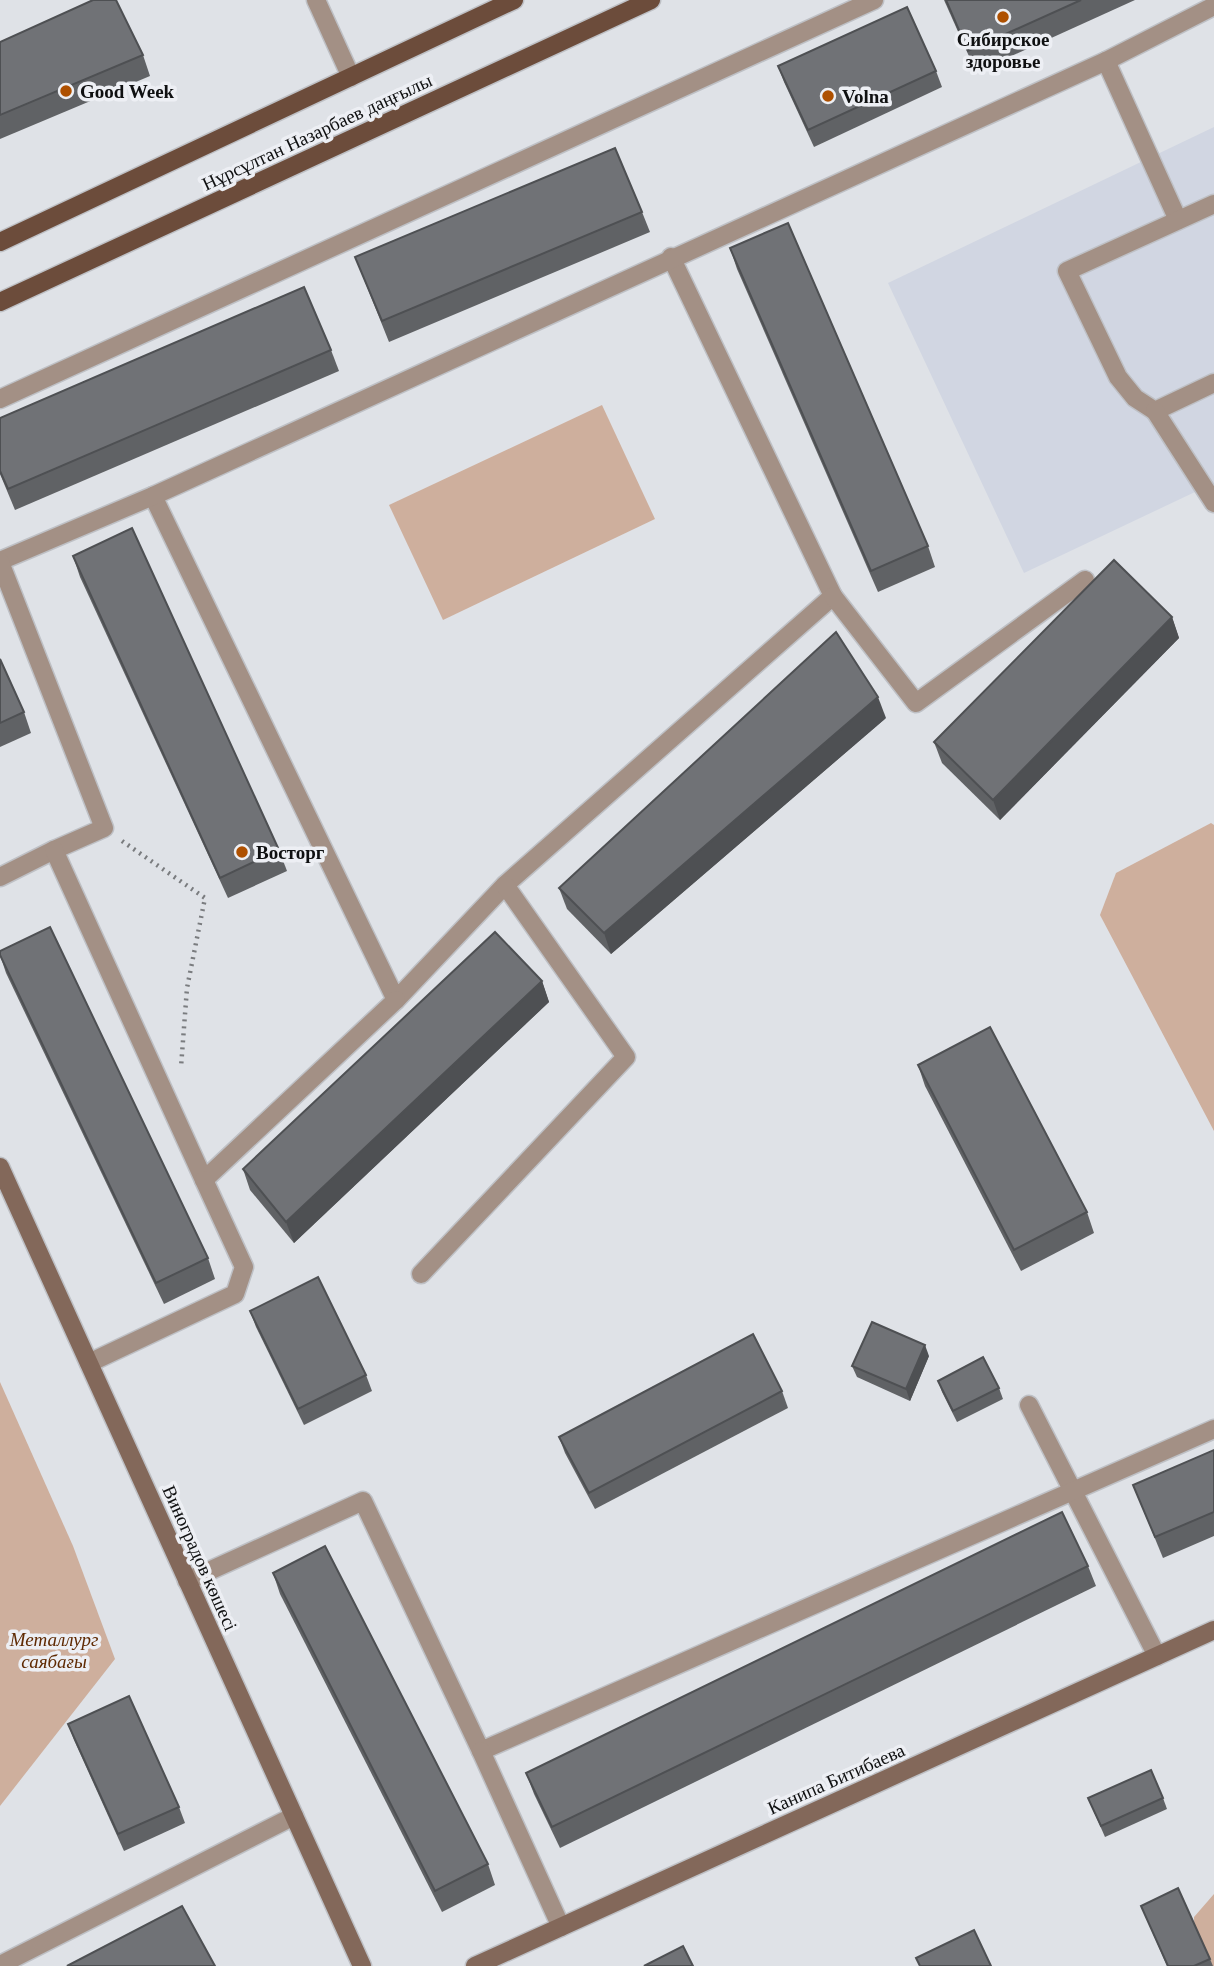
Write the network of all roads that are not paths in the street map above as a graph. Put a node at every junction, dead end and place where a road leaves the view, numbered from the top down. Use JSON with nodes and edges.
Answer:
{"nodes":[{"id":1,"x":316,"y":0,"type":"edge"},
{"id":2,"x":514,"y":0,"type":"edge"},
{"id":3,"x":652,"y":0,"type":"edge"},
{"id":4,"x":874,"y":0,"type":"edge"},
{"id":5,"x":1214,"y":6,"type":"edge"},
{"id":6,"x":1106,"y":61,"type":"junction"},
{"id":7,"x":351,"y":76,"type":"junction"},
{"id":8,"x":1214,"y":204,"type":"edge"},
{"id":9,"x":1178,"y":220,"type":"junction"},
{"id":10,"x":0,"y":242,"type":"edge"},
{"id":11,"x":671,"y":257,"type":"junction"},
{"id":12,"x":0,"y":302,"type":"edge"},
{"id":13,"x":1214,"y":383,"type":"edge"},
{"id":14,"x":0,"y":400,"type":"edge"},
{"id":15,"x":1155,"y":411,"type":"junction"},
{"id":16,"x":153,"y":496,"type":"junction"},
{"id":17,"x":1214,"y":503,"type":"edge"},
{"id":18,"x":0,"y":561,"type":"edge"},
{"id":19,"x":1085,"y":580,"type":"dead end"},
{"id":20,"x":833,"y":596,"type":"junction"},
{"id":21,"x":54,"y":850,"type":"junction"},
{"id":22,"x":0,"y":877,"type":"edge"},
{"id":23,"x":505,"y":885,"type":"junction"},
{"id":24,"x":396,"y":1000,"type":"junction"},
{"id":25,"x":0,"y":1167,"type":"edge"},
{"id":26,"x":204,"y":1180,"type":"junction"},
{"id":27,"x":421,"y":1274,"type":"dead end"},
{"id":28,"x":89,"y":1363,"type":"junction"},
{"id":29,"x":1029,"y":1405,"type":"dead end"},
{"id":30,"x":1214,"y":1429,"type":"edge"},
{"id":31,"x":1074,"y":1492,"type":"junction"},
{"id":32,"x":187,"y":1581,"type":"junction"},
{"id":33,"x":1214,"y":1630,"type":"edge"},
{"id":34,"x":1157,"y":1656,"type":"junction"},
{"id":35,"x":481,"y":1751,"type":"junction"},
{"id":36,"x":294,"y":1816,"type":"junction"},
{"id":37,"x":561,"y":1927,"type":"junction"},
{"id":38,"x":0,"y":1965,"type":"edge"},
{"id":39,"x":362,"y":1966,"type":"edge"},
{"id":40,"x":475,"y":1966,"type":"edge"}],
"edges":[{"from":1,"to":7,"type":"lane"},
{"from":2,"to":7,"type":"main road","name":"Нұрсұлтан Назарбаев даңғылы"},
{"from":3,"to":12,"type":"main road","name":"Нұрсұлтан Назарбаев даңғылы"},
{"from":4,"to":14,"type":"lane"},
{"from":5,"to":6,"type":"lane"},
{"from":6,"to":9,"type":"lane"},
{"from":6,"to":11,"type":"lane"},
{"from":7,"to":10,"type":"main road","name":"Нұрсұлтан Назарбаев даңғылы"},
{"from":8,"to":9,"type":"lane"},
{"from":9,"to":15,"type":"lane"},
{"from":11,"to":16,"type":"lane"},
{"from":11,"to":20,"type":"lane"},
{"from":13,"to":15,"type":"lane"},
{"from":15,"to":17,"type":"lane"},
{"from":16,"to":18,"type":"lane"},
{"from":16,"to":24,"type":"lane"},
{"from":18,"to":21,"type":"lane"},
{"from":19,"to":20,"type":"lane"},
{"from":20,"to":23,"type":"lane"},
{"from":21,"to":22,"type":"lane"},
{"from":21,"to":26,"type":"lane"},
{"from":23,"to":24,"type":"lane"},
{"from":23,"to":27,"type":"lane"},
{"from":24,"to":26,"type":"lane"},
{"from":25,"to":28,"type":"main road","name":"Виноградов көшесі"},
{"from":26,"to":28,"type":"lane"},
{"from":28,"to":32,"type":"main road","name":"Виноградов көшесі"},
{"from":29,"to":31,"type":"lane"},
{"from":30,"to":31,"type":"lane"},
{"from":31,"to":34,"type":"lane"},
{"from":31,"to":35,"type":"lane"},
{"from":32,"to":35,"type":"lane"},
{"from":32,"to":36,"type":"main road","name":"Виноградов көшесі"},
{"from":33,"to":34,"type":"main road","name":"Канипа Битибаева"},
{"from":34,"to":37,"type":"main road","name":"Канипа Битибаева"},
{"from":35,"to":37,"type":"lane"},
{"from":36,"to":38,"type":"lane"},
{"from":36,"to":39,"type":"main road","name":"Виноградов көшесі"},
{"from":37,"to":40,"type":"main road","name":"Канипа Битибаева"}]}
